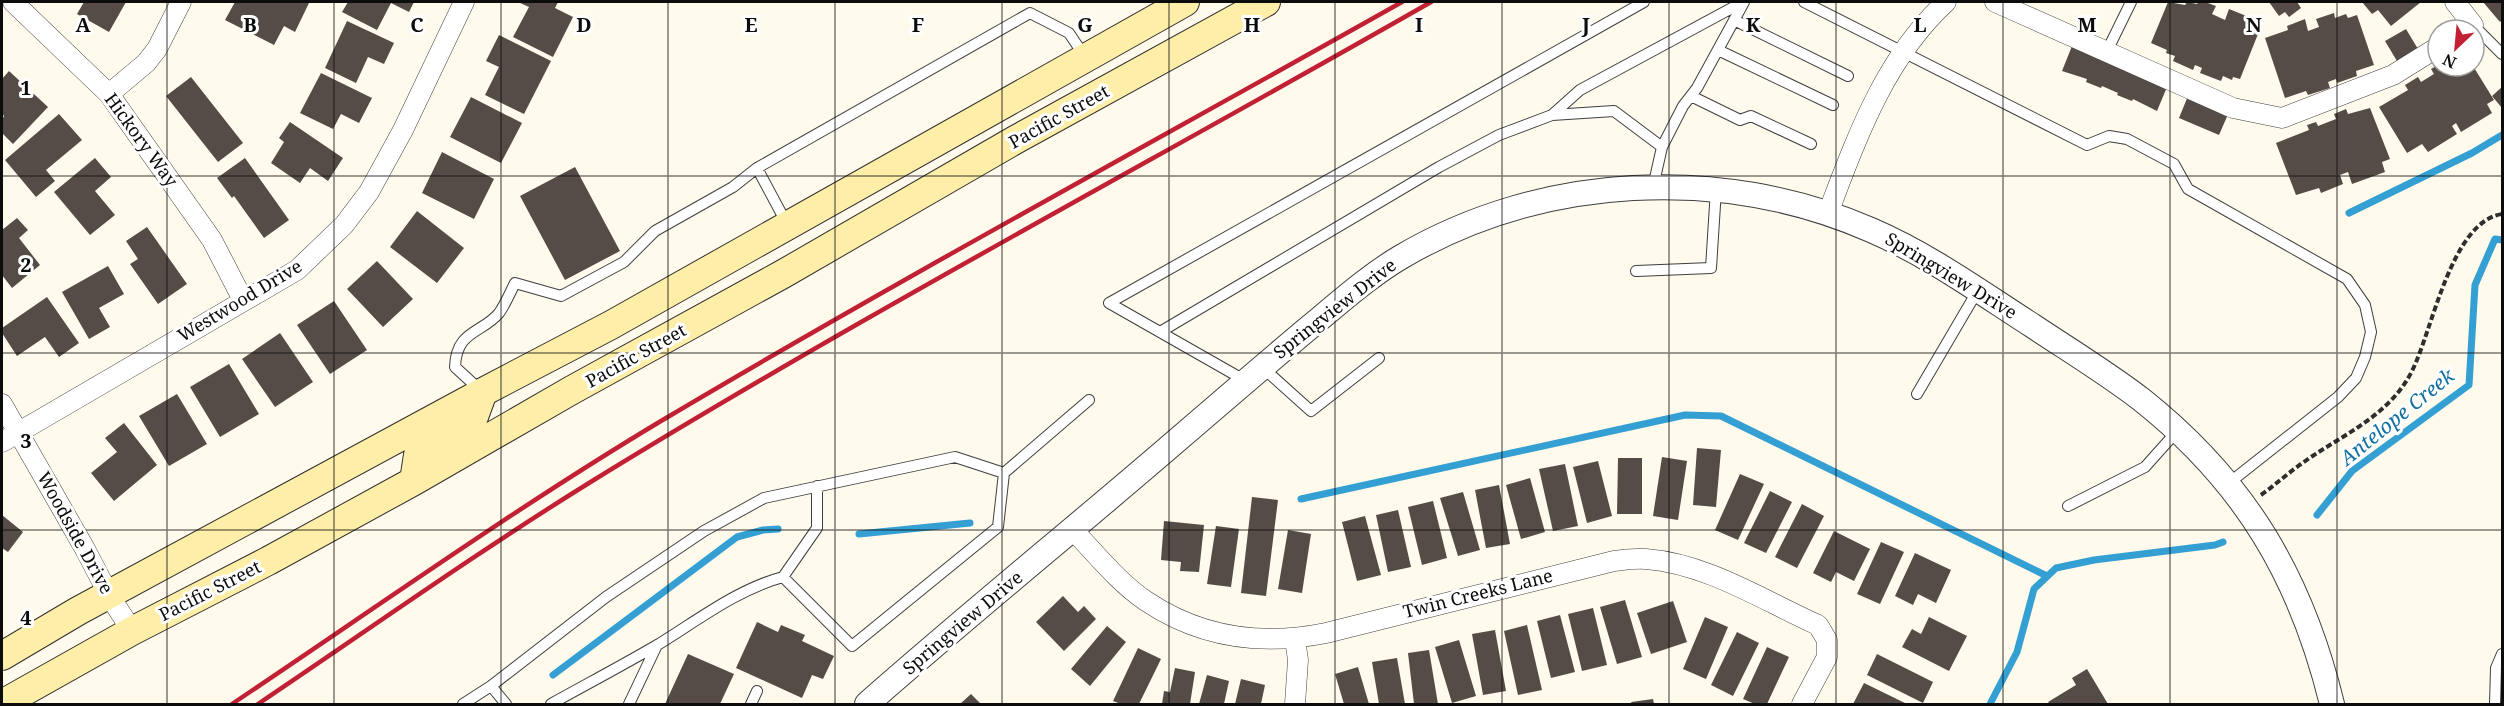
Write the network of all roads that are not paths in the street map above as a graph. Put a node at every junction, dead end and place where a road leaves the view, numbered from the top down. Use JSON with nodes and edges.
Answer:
{"nodes":[{"id":1,"x":12,"y":2,"type":"edge"},
{"id":2,"x":181,"y":2,"type":"edge"},
{"id":3,"x":464,"y":2,"type":"edge"},
{"id":4,"x":1185,"y":2,"type":"edge"},
{"id":5,"x":1266,"y":2,"type":"edge"},
{"id":6,"x":1644,"y":2,"type":"edge"},
{"id":7,"x":1743,"y":2,"type":"edge"},
{"id":8,"x":1804,"y":2,"type":"edge"},
{"id":9,"x":1947,"y":2,"type":"edge"},
{"id":10,"x":1995,"y":2,"type":"edge"},
{"id":11,"x":2131,"y":2,"type":"edge"},
{"id":12,"x":2455,"y":2,"type":"edge"},
{"id":13,"x":2464,"y":18,"type":"edge"},
{"id":14,"x":1734,"y":20,"type":"junction"},
{"id":15,"x":2486,"y":41,"type":"edge"},
{"id":16,"x":1718,"y":50,"type":"junction"},
{"id":17,"x":1178,"y":51,"type":"junction"},
{"id":18,"x":2107,"y":51,"type":"junction"},
{"id":19,"x":1903,"y":52,"type":"junction"},
{"id":20,"x":2426,"y":54,"type":"edge"},
{"id":21,"x":2502,"y":54,"type":"edge"},
{"id":22,"x":1085,"y":57,"type":"junction"},
{"id":23,"x":1848,"y":76,"type":"dead end"},
{"id":24,"x":109,"y":94,"type":"junction"},
{"id":25,"x":1691,"y":96,"type":"junction"},
{"id":26,"x":1833,"y":105,"type":"dead end"},
{"id":27,"x":1552,"y":115,"type":"junction"},
{"id":28,"x":1015,"y":141,"type":"junction"},
{"id":29,"x":1811,"y":144,"type":"dead end"},
{"id":30,"x":1662,"y":147,"type":"junction"},
{"id":31,"x":757,"y":168,"type":"junction"},
{"id":32,"x":1653,"y":187,"type":"junction"},
{"id":33,"x":1716,"y":188,"type":"junction"},
{"id":34,"x":1828,"y":213,"type":"junction"},
{"id":35,"x":883,"y":217,"type":"junction"},
{"id":36,"x":788,"y":225,"type":"junction"},
{"id":37,"x":1636,"y":272,"type":"dead end"},
{"id":38,"x":1978,"y":290,"type":"junction"},
{"id":39,"x":243,"y":300,"type":"junction"},
{"id":40,"x":1160,"y":332,"type":"junction"},
{"id":41,"x":1379,"y":358,"type":"dead end"},
{"id":42,"x":1254,"y":374,"type":"junction"},
{"id":43,"x":572,"y":390,"type":"junction"},
{"id":44,"x":483,"y":392,"type":"junction"},
{"id":45,"x":1917,"y":394,"type":"dead end"},
{"id":46,"x":1089,"y":400,"type":"dead end"},
{"id":47,"x":2,"y":404,"type":"edge"},
{"id":48,"x":2178,"y":430,"type":"junction"},
{"id":49,"x":10,"y":437,"type":"edge"},
{"id":50,"x":1004,"y":473,"type":"junction"},
{"id":51,"x":414,"y":481,"type":"junction"},
{"id":52,"x":2229,"y":483,"type":"junction"},
{"id":53,"x":817,"y":486,"type":"junction"},
{"id":54,"x":2068,"y":506,"type":"dead end"},
{"id":55,"x":1073,"y":530,"type":"junction"},
{"id":56,"x":783,"y":577,"type":"junction"},
{"id":57,"x":109,"y":595,"type":"junction"},
{"id":58,"x":132,"y":631,"type":"junction"},
{"id":59,"x":1295,"y":639,"type":"junction"},
{"id":60,"x":657,"y":645,"type":"junction"},
{"id":61,"x":2502,"y":654,"type":"edge"},
{"id":62,"x":2,"y":656,"type":"edge"},
{"id":63,"x":491,"y":686,"type":"junction"},
{"id":64,"x":757,"y":691,"type":"dead end"},
{"id":65,"x":2,"y":705,"type":"edge"},
{"id":66,"x":463,"y":705,"type":"edge"},
{"id":67,"x":506,"y":705,"type":"edge"},
{"id":68,"x":551,"y":705,"type":"edge"},
{"id":69,"x":629,"y":705,"type":"edge"},
{"id":70,"x":751,"y":705,"type":"edge"},
{"id":71,"x":867,"y":705,"type":"edge"},
{"id":72,"x":1295,"y":705,"type":"edge"},
{"id":73,"x":1802,"y":705,"type":"edge"},
{"id":74,"x":2332,"y":705,"type":"edge"},
{"id":75,"x":2495,"y":705,"type":"edge"}],
"edges":[{"from":1,"to":24,"type":"street","name":"Hickory Way"},
{"from":2,"to":24,"type":"street"},
{"from":3,"to":39,"type":"street","name":"Westwood Drive"},
{"from":4,"to":22,"type":"main road"},
{"from":5,"to":17,"type":"main road","name":"Pacific Street"},
{"from":6,"to":40,"type":"lane"},
{"from":7,"to":14,"type":"lane"},
{"from":7,"to":27,"type":"lane"},
{"from":8,"to":19,"type":"lane"},
{"from":9,"to":19,"type":"street"},
{"from":10,"to":18,"type":"street"},
{"from":11,"to":18,"type":"lane"},
{"from":12,"to":13,"type":"street"},
{"from":14,"to":16,"type":"lane"},
{"from":14,"to":23,"type":"lane"},
{"from":15,"to":21,"type":"lane"},
{"from":16,"to":25,"type":"lane"},
{"from":16,"to":26,"type":"lane"},
{"from":17,"to":22,"type":"main road"},
{"from":17,"to":28,"type":"main road","name":"Pacific Street"},
{"from":18,"to":20,"type":"street"},
{"from":19,"to":34,"type":"street"},
{"from":19,"to":52,"type":"lane"},
{"from":22,"to":28,"type":"main road"},
{"from":22,"to":31,"type":"lane"},
{"from":22,"to":36,"type":"main road"},
{"from":24,"to":39,"type":"street","name":"Hickory Way"},
{"from":25,"to":29,"type":"lane"},
{"from":25,"to":30,"type":"lane"},
{"from":27,"to":30,"type":"lane"},
{"from":27,"to":40,"type":"lane"},
{"from":28,"to":35,"type":"main road","name":"Pacific Street"},
{"from":30,"to":32,"type":"lane"},
{"from":31,"to":36,"type":"lane"},
{"from":31,"to":44,"type":"lane"},
{"from":32,"to":33,"type":"street","name":"Springview Drive"},
{"from":32,"to":42,"type":"street","name":"Springview Drive"},
{"from":33,"to":34,"type":"street","name":"Springview Drive"},
{"from":33,"to":37,"type":"lane"},
{"from":34,"to":38,"type":"street","name":"Springview Drive"},
{"from":35,"to":36,"type":"main road"},
{"from":35,"to":43,"type":"main road","name":"Pacific Street"},
{"from":36,"to":44,"type":"main road"},
{"from":38,"to":45,"type":"lane"},
{"from":38,"to":48,"type":"street","name":"Springview Drive"},
{"from":39,"to":49,"type":"street","name":"Westwood Drive"},
{"from":40,"to":42,"type":"lane"},
{"from":41,"to":42,"type":"lane"},
{"from":42,"to":55,"type":"street","name":"Springview Drive"},
{"from":43,"to":44,"type":"main road"},
{"from":43,"to":51,"type":"main road","name":"Pacific Street"},
{"from":44,"to":51,"type":"main road"},
{"from":44,"to":57,"type":"main road"},
{"from":46,"to":50,"type":"lane"},
{"from":47,"to":49,"type":"street","name":"Woodside Drive"},
{"from":48,"to":52,"type":"street","name":"Springview Drive"},
{"from":48,"to":54,"type":"lane"},
{"from":49,"to":57,"type":"street","name":"Woodside Drive"},
{"from":50,"to":53,"type":"lane"},
{"from":50,"to":56,"type":"lane"},
{"from":51,"to":58,"type":"main road","name":"Pacific Street"},
{"from":52,"to":74,"type":"street","name":"Springview Drive"},
{"from":53,"to":56,"type":"lane"},
{"from":53,"to":63,"type":"lane"},
{"from":55,"to":59,"type":"street","name":"Twin Creeks Lane"},
{"from":55,"to":71,"type":"street","name":"Springview Drive"},
{"from":56,"to":60,"type":"lane"},
{"from":57,"to":58,"type":"street","name":"Woodside Drive"},
{"from":57,"to":62,"type":"main road"},
{"from":58,"to":65,"type":"main road","name":"Pacific Street"},
{"from":59,"to":72,"type":"street"},
{"from":59,"to":73,"type":"street","name":"Twin Creeks Lane"},
{"from":60,"to":68,"type":"lane"},
{"from":60,"to":69,"type":"lane"},
{"from":61,"to":75,"type":"lane"},
{"from":63,"to":66,"type":"lane"},
{"from":63,"to":67,"type":"lane"},
{"from":64,"to":70,"type":"lane"}]}
